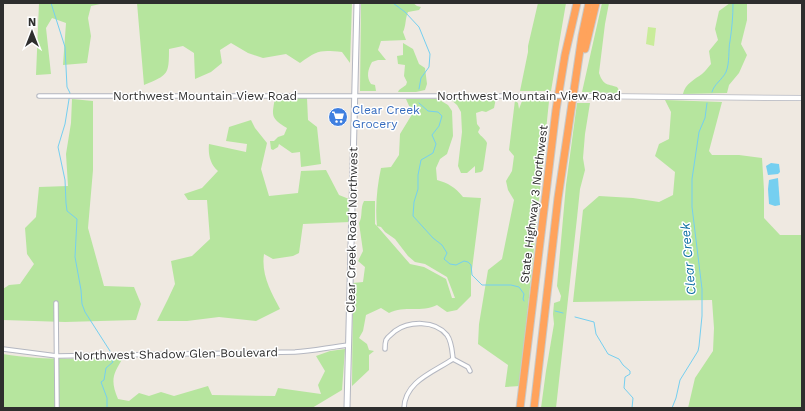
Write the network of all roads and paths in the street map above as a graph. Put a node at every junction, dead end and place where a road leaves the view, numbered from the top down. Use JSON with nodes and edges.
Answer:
{"nodes":[{"id":1,"x":357,"y":3,"type":"edge"},
{"id":2,"x":574,"y":3,"type":"edge"},
{"id":3,"x":577,"y":3,"type":"edge"},
{"id":4,"x":589,"y":3,"type":"edge"},
{"id":5,"x":596,"y":3,"type":"edge"},
{"id":6,"x":565,"y":55,"type":"junction"},
{"id":7,"x":574,"y":92,"type":"junction"},
{"id":8,"x":39,"y":96,"type":"dead end"},
{"id":9,"x":355,"y":96,"type":"junction"},
{"id":10,"x":584,"y":96,"type":"joint"},
{"id":11,"x":802,"y":98,"type":"edge"},
{"id":12,"x":56,"y":303,"type":"dead end"},
{"id":13,"x":349,"y":345,"type":"junction"},
{"id":14,"x":3,"y":349,"type":"edge"},
{"id":15,"x":385,"y":349,"type":"dead end"},
{"id":16,"x":57,"y":356,"type":"junction"},
{"id":17,"x":453,"y":359,"type":"junction"},
{"id":18,"x":470,"y":371,"type":"dead end"},
{"id":19,"x":404,"y":406,"type":"edge"},
{"id":20,"x":57,"y":408,"type":"edge"},
{"id":21,"x":347,"y":408,"type":"edge"},
{"id":22,"x":400,"y":408,"type":"edge"},
{"id":23,"x":520,"y":408,"type":"edge"},
{"id":24,"x":534,"y":408,"type":"edge"}],
"edges":[{"from":1,"to":9,"type":"main road","name":"Clear Creek Road Northwest"},
{"from":2,"to":6,"type":"highway"},
{"from":3,"to":6,"type":"highway","name":"State Highway 3 Northwest"},
{"from":4,"to":7,"type":"highway","name":"State Highway 3 Northwest"},
{"from":5,"to":7,"type":"highway"},
{"from":6,"to":23,"type":"highway","name":"State Highway 3 Northwest"},
{"from":7,"to":24,"type":"highway","name":"State Highway 3 Northwest"},
{"from":8,"to":9,"type":"street","name":"Northwest Mountain View Road"},
{"from":9,"to":10,"type":"street","name":"Northwest Mountain View Road","bridge":true},
{"from":9,"to":13,"type":"main road","name":"Clear Creek Road Northwest"},
{"from":10,"to":11,"type":"street","name":"Northwest Mountain View Road"},
{"from":12,"to":16,"type":"street"},
{"from":13,"to":16,"type":"street","name":"Northwest Shadow Glen Boulevard"},
{"from":13,"to":21,"type":"main road","name":"Clear Creek Road Northwest"},
{"from":14,"to":16,"type":"street","name":"Northwest Shadow Glen Boulevard"},
{"from":15,"to":17,"type":"street"},
{"from":16,"to":20,"type":"street"},
{"from":17,"to":18,"type":"street"},
{"from":17,"to":19,"type":"street"},
{"from":19,"to":22,"type":"street"}]}
